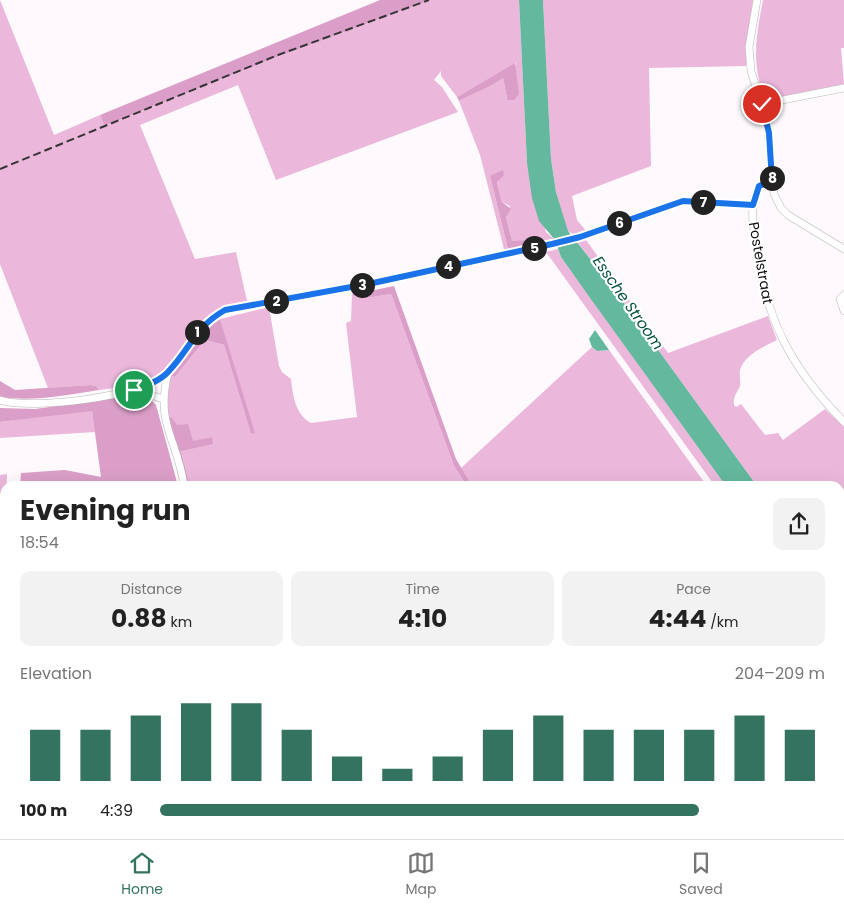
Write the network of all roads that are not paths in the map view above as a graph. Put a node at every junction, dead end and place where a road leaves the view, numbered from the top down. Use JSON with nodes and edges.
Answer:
{"nodes":[{"id":1,"x":757,"y":0,"type":"edge"},
{"id":2,"x":844,"y":88,"type":"edge"},
{"id":3,"x":762,"y":104,"type":"junction"},
{"id":4,"x":772,"y":181,"type":"junction"},
{"id":5,"x":753,"y":205,"type":"junction"},
{"id":6,"x":844,"y":249,"type":"edge"},
{"id":7,"x":844,"y":295,"type":"edge"},
{"id":8,"x":844,"y":311,"type":"edge"},
{"id":9,"x":168,"y":372,"type":"junction"},
{"id":10,"x":134,"y":390,"type":"junction"},
{"id":11,"x":163,"y":399,"type":"junction"},
{"id":12,"x":0,"y":400,"type":"edge"},
{"id":13,"x":844,"y":422,"type":"edge"},
{"id":14,"x":182,"y":481,"type":"edge"}],
"edges":[{"from":1,"to":3,"type":"street"},
{"from":2,"to":3,"type":"street"},
{"from":3,"to":4,"type":"street"},
{"from":4,"to":5,"type":"street","name":"Postelstraat"},
{"from":4,"to":6,"type":"street"},
{"from":5,"to":9,"type":"street"},
{"from":5,"to":13,"type":"street","name":"Postelstraat"},
{"from":7,"to":8,"type":"street"},
{"from":9,"to":10,"type":"street"},
{"from":9,"to":11,"type":"street"},
{"from":10,"to":11,"type":"street"},
{"from":10,"to":12,"type":"street"},
{"from":11,"to":14,"type":"street"}]}
